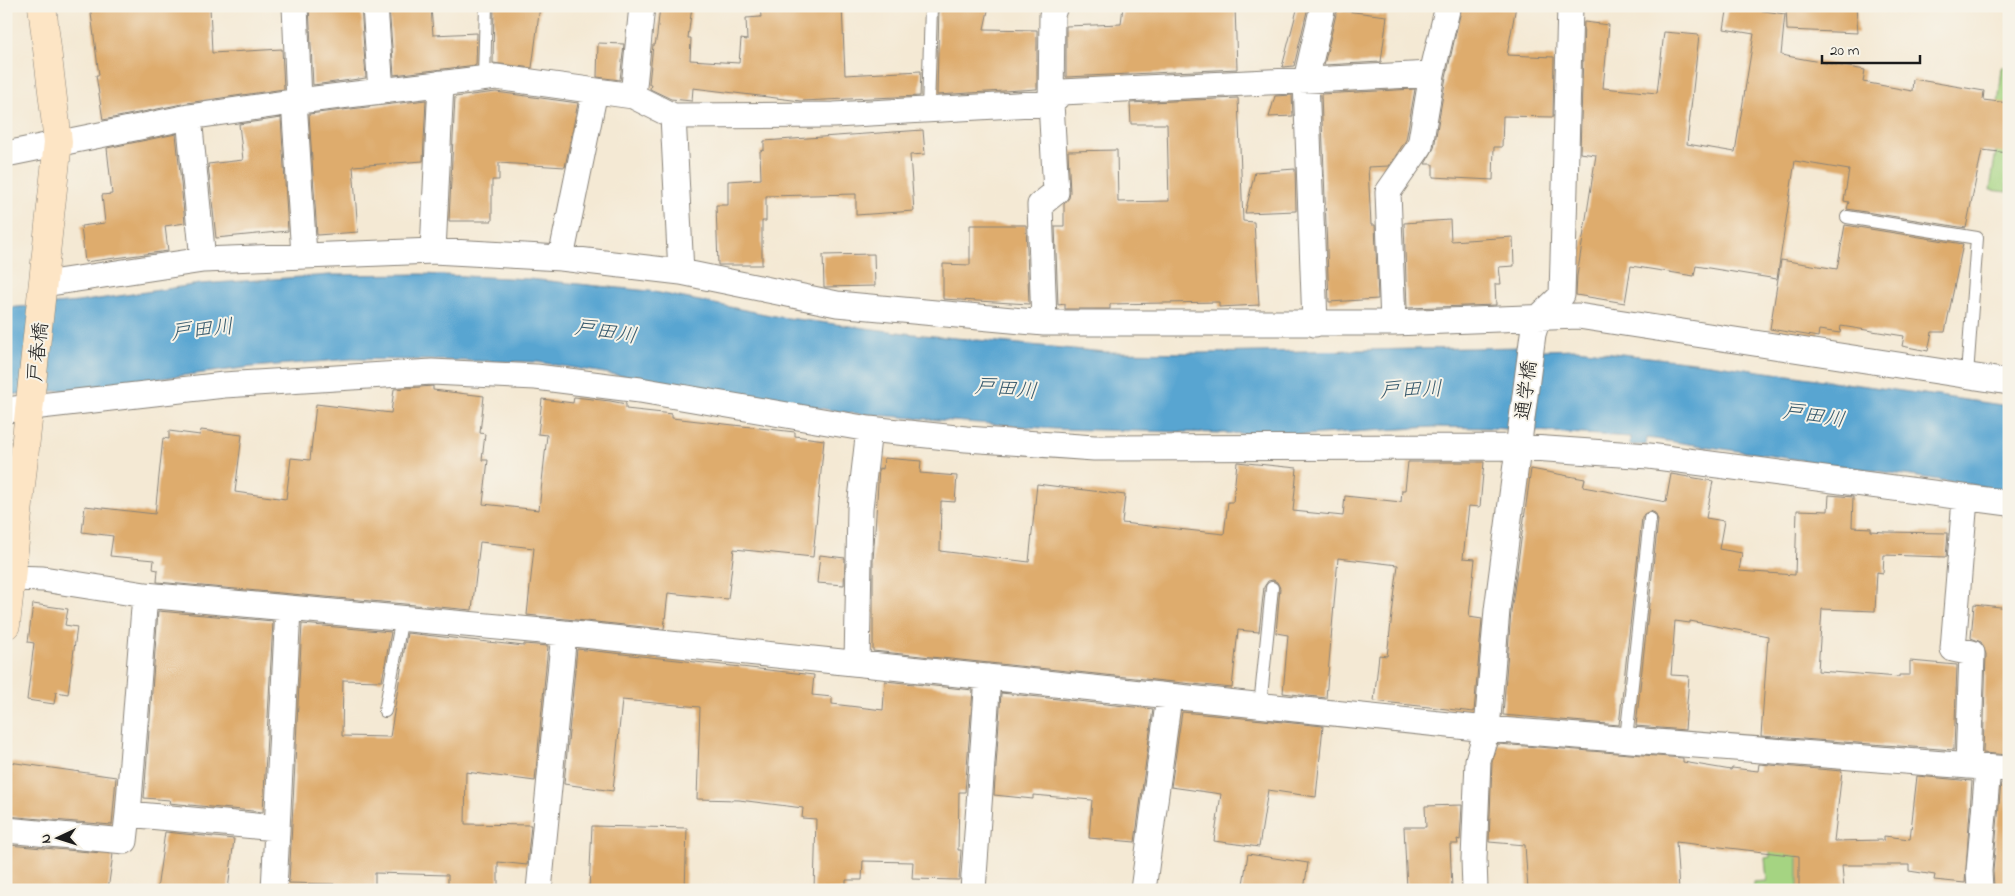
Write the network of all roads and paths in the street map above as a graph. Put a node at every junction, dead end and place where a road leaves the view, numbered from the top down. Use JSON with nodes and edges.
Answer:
{"nodes":[{"id":1,"x":42,"y":6,"type":"edge"},
{"id":2,"x":295,"y":6,"type":"edge"},
{"id":3,"x":376,"y":6,"type":"edge"},
{"id":4,"x":486,"y":6,"type":"edge"},
{"id":5,"x":642,"y":6,"type":"edge"},
{"id":6,"x":931,"y":6,"type":"edge"},
{"id":7,"x":1055,"y":6,"type":"edge"},
{"id":8,"x":1323,"y":6,"type":"edge"},
{"id":9,"x":1448,"y":6,"type":"edge"},
{"id":10,"x":1570,"y":6,"type":"edge"},
{"id":11,"x":1432,"y":74,"type":"junction"},
{"id":12,"x":484,"y":78,"type":"junction"},
{"id":13,"x":1306,"y":80,"type":"junction"},
{"id":14,"x":441,"y":83,"type":"junction"},
{"id":15,"x":381,"y":90,"type":"junction"},
{"id":16,"x":595,"y":91,"type":"junction"},
{"id":17,"x":633,"y":96,"type":"junction"},
{"id":18,"x":297,"y":101,"type":"junction"},
{"id":19,"x":1051,"y":103,"type":"junction"},
{"id":20,"x":928,"y":110,"type":"junction"},
{"id":21,"x":673,"y":116,"type":"junction"},
{"id":22,"x":189,"y":117,"type":"junction"},
{"id":23,"x":58,"y":142,"type":"junction"},
{"id":24,"x":6,"y":154,"type":"edge"},
{"id":25,"x":1847,"y":217,"type":"dead end"},
{"id":26,"x":433,"y":250,"type":"junction"},
{"id":27,"x":304,"y":255,"type":"junction"},
{"id":28,"x":561,"y":258,"type":"junction"},
{"id":29,"x":203,"y":260,"type":"junction"},
{"id":30,"x":681,"y":272,"type":"junction"},
{"id":31,"x":44,"y":291,"type":"junction"},
{"id":32,"x":1044,"y":324,"type":"junction"},
{"id":33,"x":1315,"y":324,"type":"junction"},
{"id":34,"x":1393,"y":324,"type":"junction"},
{"id":35,"x":1536,"y":326,"type":"junction"},
{"id":36,"x":1967,"y":375,"type":"junction"},
{"id":37,"x":2009,"y":382,"type":"edge"},
{"id":38,"x":19,"y":408,"type":"edge"},
{"id":39,"x":869,"y":429,"type":"junction"},
{"id":40,"x":1518,"y":447,"type":"junction"},
{"id":41,"x":1965,"y":499,"type":"junction"},
{"id":42,"x":2009,"y":504,"type":"edge"},
{"id":43,"x":1650,"y":519,"type":"dead end"},
{"id":44,"x":9,"y":578,"type":"edge"},
{"id":45,"x":1272,"y":588,"type":"dead end"},
{"id":46,"x":145,"y":595,"type":"junction"},
{"id":47,"x":288,"y":609,"type":"junction"},
{"id":48,"x":402,"y":617,"type":"junction"},
{"id":49,"x":6,"y":625,"type":"edge"},
{"id":50,"x":564,"y":633,"type":"junction"},
{"id":51,"x":858,"y":663,"type":"junction"},
{"id":52,"x":988,"y":677,"type":"junction"},
{"id":53,"x":1169,"y":697,"type":"junction"},
{"id":54,"x":1260,"y":706,"type":"junction"},
{"id":55,"x":385,"y":711,"type":"dead end"},
{"id":56,"x":1487,"y":729,"type":"junction"},
{"id":57,"x":1626,"y":739,"type":"junction"},
{"id":58,"x":1988,"y":768,"type":"edge"},
{"id":59,"x":128,"y":814,"type":"junction"},
{"id":60,"x":276,"y":828,"type":"junction"},
{"id":61,"x":6,"y":830,"type":"edge"},
{"id":62,"x":274,"y":890,"type":"edge"},
{"id":63,"x":539,"y":890,"type":"edge"},
{"id":64,"x":973,"y":890,"type":"edge"},
{"id":65,"x":1142,"y":890,"type":"edge"},
{"id":66,"x":1475,"y":890,"type":"edge"},
{"id":67,"x":1980,"y":890,"type":"edge"}],
"edges":[{"from":1,"to":23,"type":"street","name":"戸春橋"},
{"from":2,"to":18,"type":"street"},
{"from":3,"to":15,"type":"street"},
{"from":4,"to":12,"type":"lane"},
{"from":5,"to":17,"type":"street"},
{"from":6,"to":20,"type":"lane"},
{"from":7,"to":19,"type":"street"},
{"from":8,"to":13,"type":"street"},
{"from":9,"to":11,"type":"street"},
{"from":10,"to":35,"type":"street"},
{"from":11,"to":13,"type":"street"},
{"from":11,"to":34,"type":"street"},
{"from":12,"to":14,"type":"street"},
{"from":12,"to":16,"type":"street"},
{"from":13,"to":19,"type":"street"},
{"from":13,"to":33,"type":"street"},
{"from":14,"to":15,"type":"street"},
{"from":14,"to":26,"type":"street"},
{"from":15,"to":18,"type":"street"},
{"from":16,"to":17,"type":"street"},
{"from":16,"to":28,"type":"street"},
{"from":17,"to":21,"type":"street"},
{"from":18,"to":22,"type":"street"},
{"from":18,"to":27,"type":"street"},
{"from":19,"to":20,"type":"street"},
{"from":19,"to":32,"type":"street"},
{"from":20,"to":21,"type":"street"},
{"from":21,"to":30,"type":"street"},
{"from":22,"to":23,"type":"street"},
{"from":22,"to":29,"type":"street"},
{"from":23,"to":24,"type":"street"},
{"from":23,"to":31,"type":"street","name":"戸春橋"},
{"from":25,"to":36,"type":"lane"},
{"from":26,"to":27,"type":"street"},
{"from":26,"to":28,"type":"street"},
{"from":27,"to":29,"type":"street"},
{"from":28,"to":30,"type":"street"},
{"from":29,"to":31,"type":"street"},
{"from":30,"to":32,"type":"street"},
{"from":31,"to":38,"type":"street","name":"戸春橋"},
{"from":32,"to":33,"type":"street"},
{"from":33,"to":34,"type":"street"},
{"from":34,"to":35,"type":"street"},
{"from":35,"to":36,"type":"street"},
{"from":35,"to":40,"type":"street","name":"通学橋"},
{"from":36,"to":37,"type":"street"},
{"from":38,"to":39,"type":"street"},
{"from":38,"to":44,"type":"street","name":"戸春橋"},
{"from":39,"to":40,"type":"street"},
{"from":39,"to":51,"type":"street"},
{"from":40,"to":41,"type":"street"},
{"from":40,"to":56,"type":"street","name":"通学橋"},
{"from":41,"to":42,"type":"street"},
{"from":41,"to":58,"type":"street"},
{"from":43,"to":57,"type":"lane"},
{"from":44,"to":46,"type":"street"},
{"from":44,"to":49,"type":"street","name":"戸春橋"},
{"from":45,"to":54,"type":"lane"},
{"from":46,"to":47,"type":"street"},
{"from":46,"to":59,"type":"street"},
{"from":47,"to":48,"type":"street"},
{"from":47,"to":60,"type":"street"},
{"from":48,"to":50,"type":"street"},
{"from":48,"to":55,"type":"lane"},
{"from":50,"to":51,"type":"street"},
{"from":50,"to":63,"type":"street"},
{"from":51,"to":52,"type":"street"},
{"from":52,"to":53,"type":"street"},
{"from":52,"to":64,"type":"street"},
{"from":53,"to":54,"type":"street"},
{"from":53,"to":65,"type":"street"},
{"from":54,"to":56,"type":"street"},
{"from":56,"to":57,"type":"street"},
{"from":56,"to":66,"type":"street","name":"通学橋"},
{"from":57,"to":58,"type":"street"},
{"from":58,"to":67,"type":"street"},
{"from":59,"to":60,"type":"street"},
{"from":59,"to":61,"type":"street"},
{"from":60,"to":62,"type":"street"}]}
